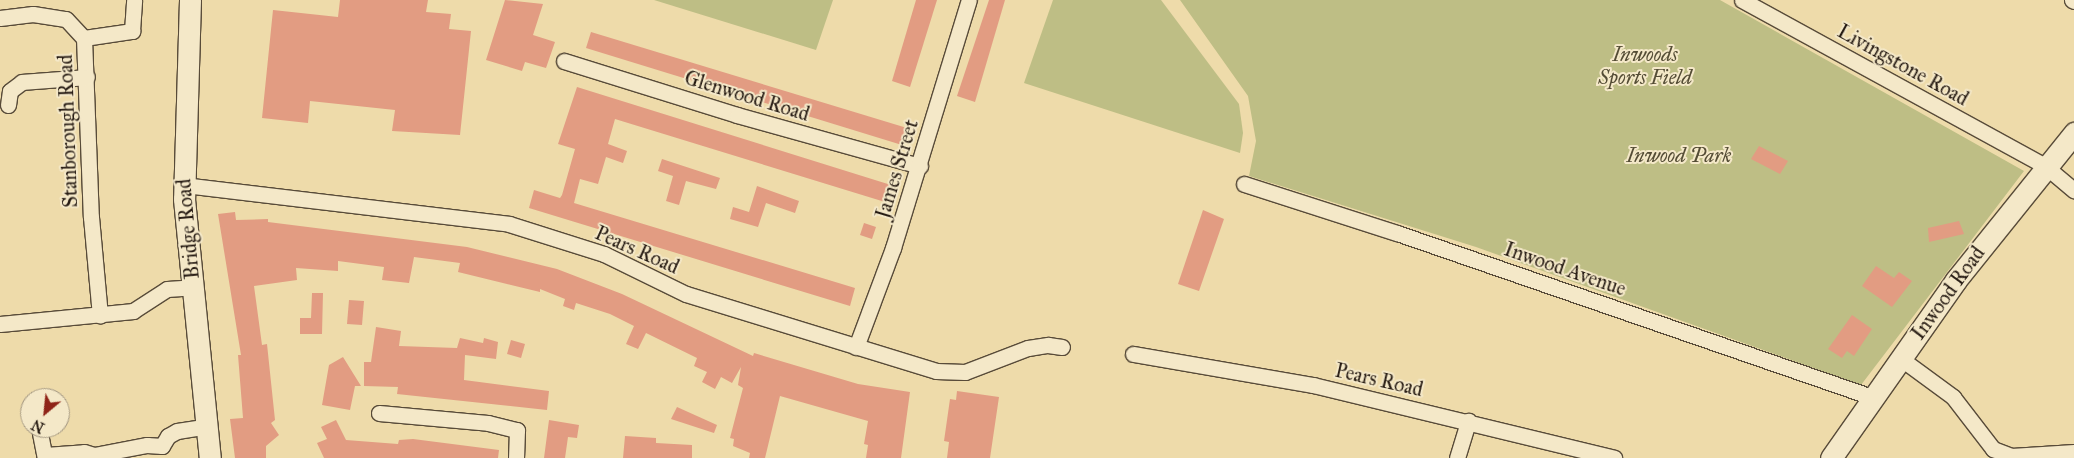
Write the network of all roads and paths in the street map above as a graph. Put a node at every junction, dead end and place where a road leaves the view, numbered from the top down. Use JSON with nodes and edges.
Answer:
{"nodes":[{"id":1,"x":134,"y":0,"type":"edge"},
{"id":2,"x":190,"y":0,"type":"edge"},
{"id":3,"x":969,"y":0,"type":"edge"},
{"id":4,"x":1742,"y":0,"type":"edge"},
{"id":5,"x":0,"y":18,"type":"edge"},
{"id":6,"x":84,"y":38,"type":"junction"},
{"id":7,"x":564,"y":60,"type":"dead end"},
{"id":8,"x":86,"y":77,"type":"junction"},
{"id":9,"x":8,"y":105,"type":"dead end"},
{"id":10,"x":2074,"y":133,"type":"edge"},
{"id":11,"x":920,"y":166,"type":"junction"},
{"id":12,"x":2045,"y":166,"type":"junction"},
{"id":13,"x":1244,"y":184,"type":"dead end"},
{"id":14,"x":184,"y":186,"type":"junction"},
{"id":15,"x":2074,"y":190,"type":"edge"},
{"id":16,"x":193,"y":287,"type":"junction"},
{"id":17,"x":100,"y":316,"type":"junction"},
{"id":18,"x":0,"y":324,"type":"edge"},
{"id":19,"x":856,"y":347,"type":"junction"},
{"id":20,"x":1062,"y":347,"type":"dead end"},
{"id":21,"x":1133,"y":354,"type":"dead end"},
{"id":22,"x":1900,"y":358,"type":"junction"},
{"id":23,"x":1872,"y":397,"type":"junction"},
{"id":24,"x":379,"y":413,"type":"dead end"},
{"id":25,"x":1468,"y":421,"type":"junction"},
{"id":26,"x":207,"y":426,"type":"junction"},
{"id":27,"x":41,"y":438,"type":"edge"},
{"id":28,"x":2074,"y":452,"type":"edge"},
{"id":29,"x":45,"y":457,"type":"edge"},
{"id":30,"x":210,"y":458,"type":"edge"},
{"id":31,"x":516,"y":458,"type":"edge"},
{"id":32,"x":1457,"y":458,"type":"edge"},
{"id":33,"x":1614,"y":458,"type":"edge"},
{"id":34,"x":1830,"y":458,"type":"edge"}],
"edges":[{"from":1,"to":6,"type":"street"},
{"from":2,"to":14,"type":"street","name":"Bridge Road"},
{"from":3,"to":11,"type":"street","name":"James Street"},
{"from":4,"to":12,"type":"street","name":"Livingstone Road"},
{"from":5,"to":6,"type":"street","name":"Stanborough Road"},
{"from":6,"to":8,"type":"street","name":"Stanborough Road"},
{"from":7,"to":11,"type":"street","name":"Glenwood Road"},
{"from":8,"to":9,"type":"street"},
{"from":8,"to":17,"type":"street","name":"Stanborough Road"},
{"from":10,"to":12,"type":"street","name":"Inwood Road"},
{"from":11,"to":19,"type":"street","name":"James Street"},
{"from":12,"to":15,"type":"street","name":"Livingstone Road"},
{"from":12,"to":22,"type":"street","name":"Inwood Road"},
{"from":13,"to":23,"type":"street","name":"Inwood Avenue"},
{"from":14,"to":16,"type":"street","name":"Bridge Road"},
{"from":14,"to":19,"type":"street","name":"Pears Road"},
{"from":16,"to":17,"type":"street"},
{"from":16,"to":26,"type":"street","name":"Bridge Road"},
{"from":17,"to":18,"type":"street"},
{"from":19,"to":20,"type":"street","name":"Pears Road"},
{"from":21,"to":25,"type":"street","name":"Pears Road"},
{"from":22,"to":23,"type":"street","name":"Inwood Road"},
{"from":22,"to":28,"type":"street"},
{"from":23,"to":34,"type":"street","name":"Inwood Road"},
{"from":24,"to":31,"type":"street"},
{"from":25,"to":32,"type":"street"},
{"from":25,"to":33,"type":"street","name":"Pears Road"},
{"from":26,"to":29,"type":"street"},
{"from":26,"to":30,"type":"street","name":"Bridge Road"},
{"from":27,"to":29,"type":"street"}]}
